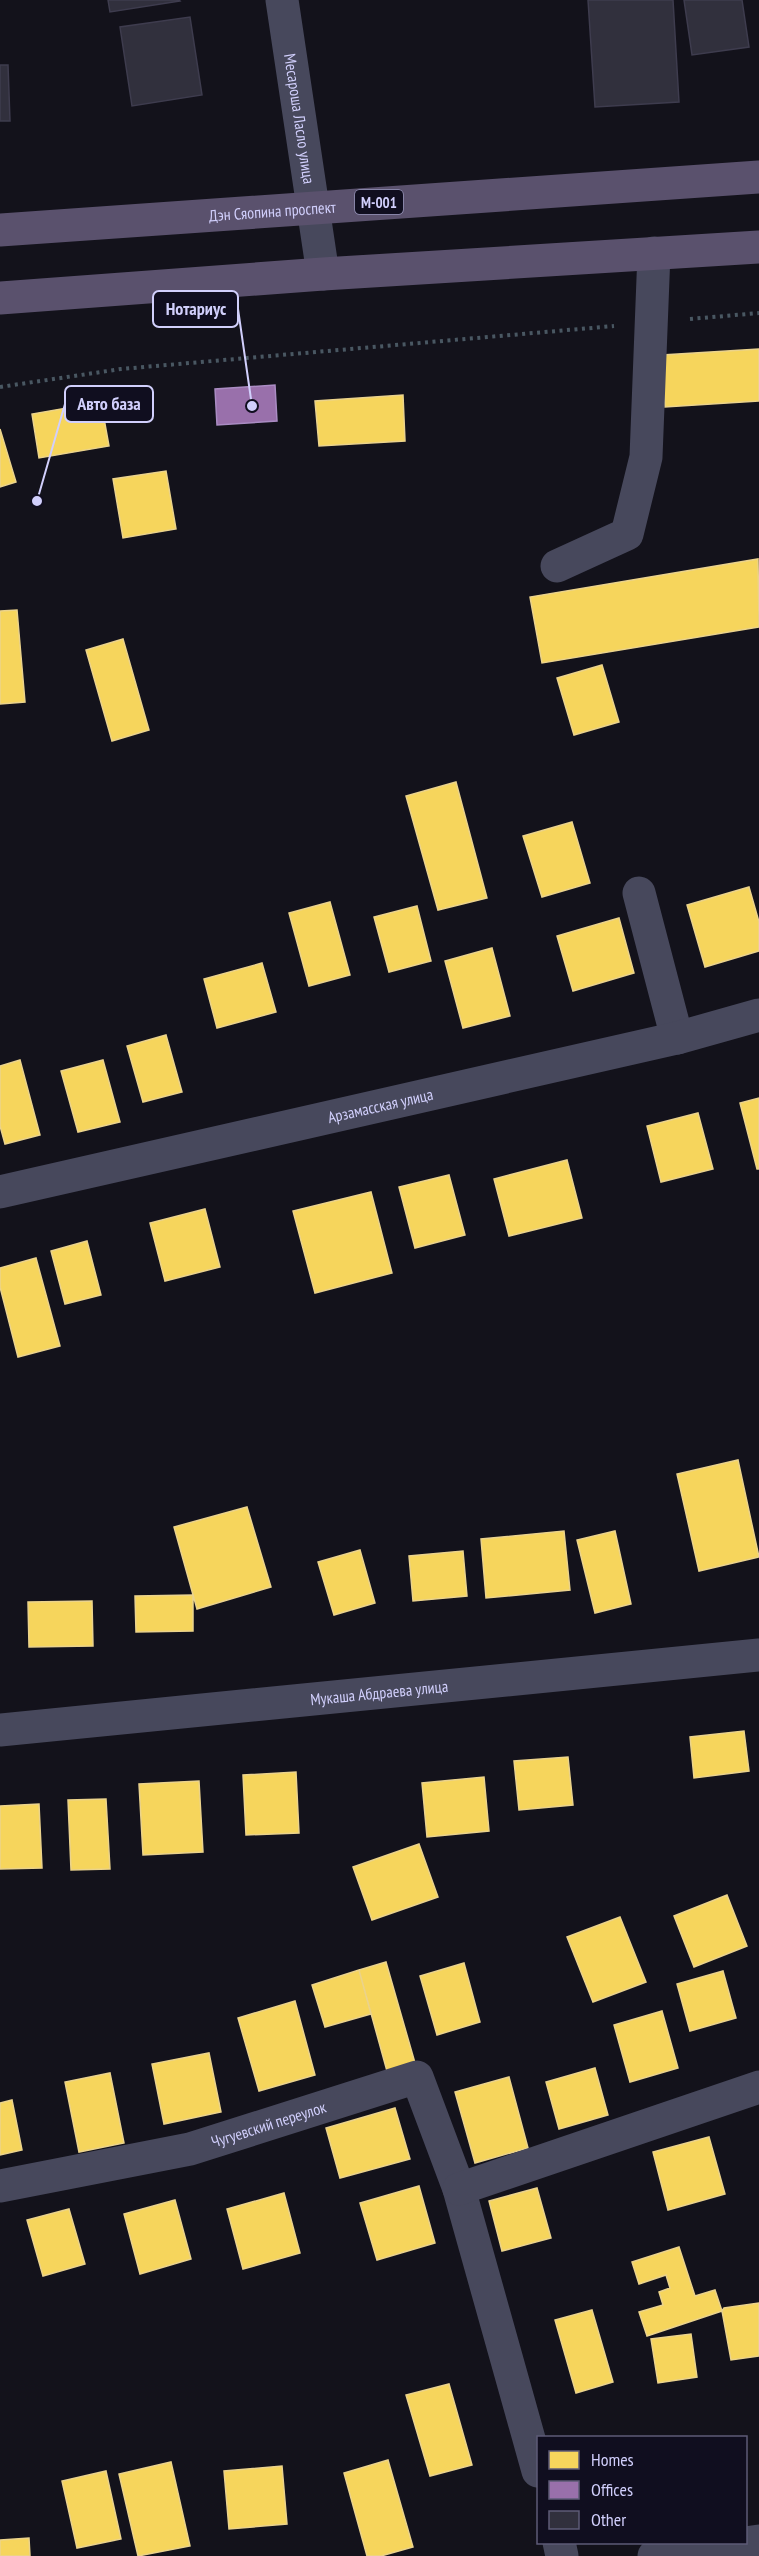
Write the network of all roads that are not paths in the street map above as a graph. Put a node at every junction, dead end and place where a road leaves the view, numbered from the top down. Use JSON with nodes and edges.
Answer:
{"nodes":[{"id":1,"x":282,"y":0,"type":"edge"},
{"id":2,"x":759,"y":177,"type":"edge"},
{"id":3,"x":314,"y":207,"type":"junction"},
{"id":4,"x":0,"y":230,"type":"edge"},
{"id":5,"x":759,"y":247,"type":"edge"},
{"id":6,"x":654,"y":254,"type":"junction"},
{"id":7,"x":323,"y":274,"type":"junction"},
{"id":8,"x":0,"y":298,"type":"edge"},
{"id":9,"x":557,"y":566,"type":"dead end"},
{"id":10,"x":639,"y":893,"type":"dead end"},
{"id":11,"x":759,"y":1015,"type":"edge"},
{"id":12,"x":677,"y":1038,"type":"junction"},
{"id":13,"x":0,"y":1192,"type":"edge"},
{"id":14,"x":759,"y":1655,"type":"edge"},
{"id":15,"x":0,"y":1730,"type":"edge"},
{"id":16,"x":759,"y":2087,"type":"edge"},
{"id":17,"x":0,"y":2186,"type":"edge"},
{"id":18,"x":459,"y":2189,"type":"junction"},
{"id":19,"x":537,"y":2467,"type":"edge"},
{"id":20,"x":738,"y":2544,"type":"edge"},
{"id":21,"x":654,"y":2556,"type":"edge"}],
"edges":[{"from":1,"to":3,"type":"street","name":"Месароша Ласло улица"},
{"from":2,"to":3,"type":"main road","name":"Дэн Сяопина проспект","number":"M-001"},
{"from":3,"to":4,"type":"main road","name":"Дэн Сяопина проспект","number":"M-001"},
{"from":3,"to":7,"type":"street","name":"Месароша Ласло улица"},
{"from":5,"to":6,"type":"main road"},
{"from":6,"to":7,"type":"main road"},
{"from":6,"to":9,"type":"street"},
{"from":7,"to":8,"type":"main road"},
{"from":10,"to":12,"type":"street"},
{"from":11,"to":12,"type":"street","name":"Арзамасская улица"},
{"from":12,"to":13,"type":"street","name":"Арзамасская улица"},
{"from":14,"to":15,"type":"street","name":"Мукаша Абдраева улица"},
{"from":16,"to":18,"type":"street"},
{"from":17,"to":18,"type":"street","name":"Чугуевский переулок"},
{"from":18,"to":19,"type":"street","name":"Чугуевский переулок"},
{"from":20,"to":21,"type":"street"}]}
